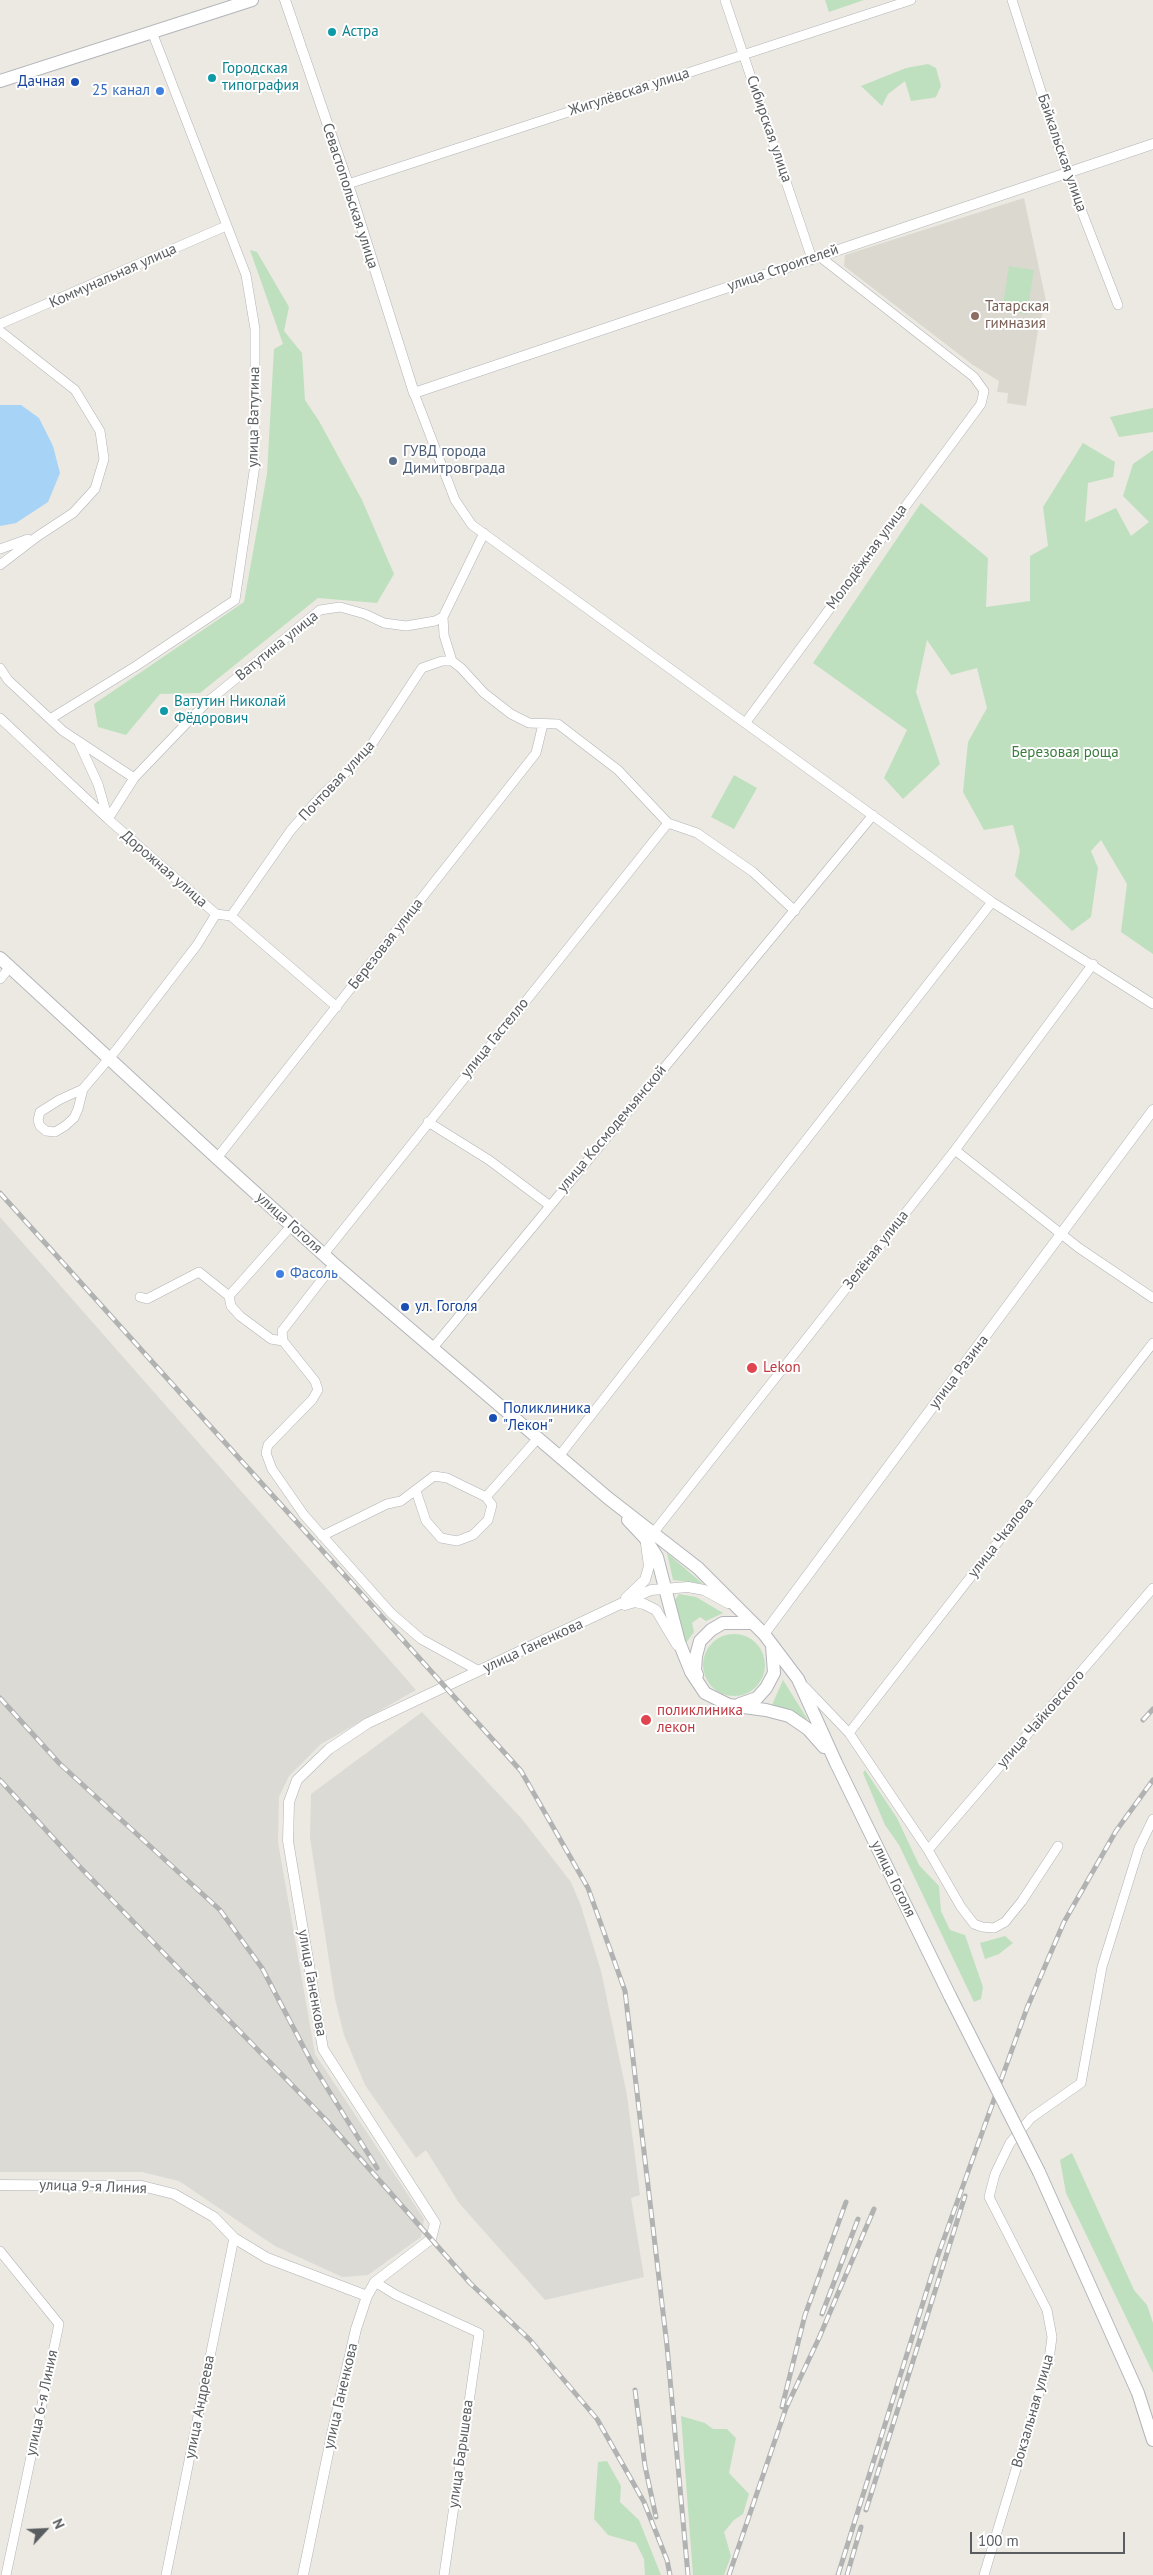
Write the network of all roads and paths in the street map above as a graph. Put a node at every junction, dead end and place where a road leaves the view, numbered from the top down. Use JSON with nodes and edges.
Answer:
{"nodes":[{"id":1,"x":252,"y":0,"type":"edge"},
{"id":2,"x":284,"y":0,"type":"edge"},
{"id":3,"x":725,"y":0,"type":"edge"},
{"id":4,"x":911,"y":0,"type":"edge"},
{"id":5,"x":1012,"y":0,"type":"edge"},
{"id":6,"x":152,"y":32,"type":"junction"},
{"id":7,"x":744,"y":54,"type":"junction"},
{"id":8,"x":0,"y":81,"type":"edge"},
{"id":9,"x":1153,"y":144,"type":"edge"},
{"id":10,"x":1067,"y":173,"type":"junction"},
{"id":11,"x":348,"y":184,"type":"junction"},
{"id":12,"x":226,"y":226,"type":"junction"},
{"id":13,"x":816,"y":257,"type":"junction"},
{"id":14,"x":1118,"y":304,"type":"dead end"},
{"id":15,"x":0,"y":324,"type":"edge"},
{"id":16,"x":0,"y":331,"type":"edge"},
{"id":17,"x":414,"y":393,"type":"junction"},
{"id":18,"x":484,"y":533,"type":"junction"},
{"id":19,"x":38,"y":536,"type":"junction"},
{"id":20,"x":0,"y":549,"type":"edge"},
{"id":21,"x":0,"y":565,"type":"edge"},
{"id":22,"x":443,"y":617,"type":"junction"},
{"id":23,"x":452,"y":661,"type":"junction"},
{"id":24,"x":0,"y":668,"type":"edge"},
{"id":25,"x":0,"y":718,"type":"edge"},
{"id":26,"x":50,"y":719,"type":"junction"},
{"id":27,"x":746,"y":722,"type":"junction"},
{"id":28,"x":544,"y":724,"type":"junction"},
{"id":29,"x":79,"y":743,"type":"junction"},
{"id":30,"x":134,"y":778,"type":"junction"},
{"id":31,"x":873,"y":815,"type":"junction"},
{"id":32,"x":108,"y":819,"type":"junction"},
{"id":33,"x":668,"y":823,"type":"junction"},
{"id":34,"x":992,"y":902,"type":"junction"},
{"id":35,"x":795,"y":911,"type":"junction"},
{"id":36,"x":216,"y":914,"type":"junction"},
{"id":37,"x":231,"y":916,"type":"junction"},
{"id":38,"x":0,"y":958,"type":"edge"},
{"id":39,"x":1093,"y":964,"type":"junction"},
{"id":40,"x":10,"y":967,"type":"junction"},
{"id":41,"x":0,"y":979,"type":"edge"},
{"id":42,"x":1153,"y":1004,"type":"edge"},
{"id":43,"x":337,"y":1006,"type":"junction"},
{"id":44,"x":109,"y":1059,"type":"junction"},
{"id":45,"x":83,"y":1089,"type":"junction"},
{"id":46,"x":1153,"y":1110,"type":"edge"},
{"id":47,"x":428,"y":1122,"type":"junction"},
{"id":48,"x":955,"y":1150,"type":"junction"},
{"id":49,"x":216,"y":1158,"type":"junction"},
{"id":50,"x":549,"y":1205,"type":"junction"},
{"id":51,"x":292,"y":1225,"type":"junction"},
{"id":52,"x":1062,"y":1234,"type":"junction"},
{"id":53,"x":324,"y":1254,"type":"junction"},
{"id":54,"x":334,"y":1264,"type":"junction"},
{"id":55,"x":229,"y":1296,"type":"junction"},
{"id":56,"x":140,"y":1297,"type":"dead end"},
{"id":57,"x":1153,"y":1298,"type":"edge"},
{"id":58,"x":283,"y":1341,"type":"junction"},
{"id":59,"x":1153,"y":1343,"type":"edge"},
{"id":60,"x":432,"y":1349,"type":"junction"},
{"id":61,"x":538,"y":1438,"type":"junction"},
{"id":62,"x":560,"y":1455,"type":"junction"},
{"id":63,"x":416,"y":1491,"type":"junction"},
{"id":64,"x":486,"y":1497,"type":"junction"},
{"id":65,"x":649,"y":1535,"type":"junction"},
{"id":66,"x":322,"y":1536,"type":"junction"},
{"id":67,"x":666,"y":1588,"type":"junction"},
{"id":68,"x":1153,"y":1588,"type":"edge"},
{"id":69,"x":617,"y":1607,"type":"junction"},
{"id":70,"x":740,"y":1610,"type":"junction"},
{"id":71,"x":753,"y":1623,"type":"junction"},
{"id":72,"x":764,"y":1634,"type":"junction"},
{"id":73,"x":772,"y":1645,"type":"junction"},
{"id":74,"x":479,"y":1671,"type":"junction"},
{"id":75,"x":691,"y":1672,"type":"junction"},
{"id":76,"x":798,"y":1679,"type":"junction"},
{"id":77,"x":705,"y":1693,"type":"junction"},
{"id":78,"x":729,"y":1705,"type":"junction"},
{"id":79,"x":849,"y":1733,"type":"junction"},
{"id":80,"x":836,"y":1763,"type":"junction"},
{"id":81,"x":1153,"y":1819,"type":"edge"},
{"id":82,"x":1058,"y":1846,"type":"dead end"},
{"id":83,"x":928,"y":1850,"type":"junction"},
{"id":84,"x":0,"y":2186,"type":"edge"},
{"id":85,"x":234,"y":2238,"type":"junction"},
{"id":86,"x":0,"y":2251,"type":"edge"},
{"id":87,"x":375,"y":2282,"type":"junction"},
{"id":88,"x":367,"y":2296,"type":"junction"},
{"id":89,"x":1153,"y":2440,"type":"edge"},
{"id":90,"x":6,"y":2575,"type":"edge"},
{"id":91,"x":166,"y":2575,"type":"edge"},
{"id":92,"x":303,"y":2575,"type":"edge"},
{"id":93,"x":444,"y":2575,"type":"edge"},
{"id":94,"x":984,"y":2575,"type":"edge"}],
"edges":[{"from":1,"to":6,"type":"main road"},
{"from":2,"to":11,"type":"street","name":"Севастопольская улица"},
{"from":3,"to":7,"type":"street","name":"Сибирская улица"},
{"from":4,"to":7,"type":"street","name":"Жигулёвская улица"},
{"from":5,"to":10,"type":"street","name":"Байкальская улица"},
{"from":6,"to":8,"type":"main road"},
{"from":6,"to":12,"type":"street","name":"улица Ватутина"},
{"from":7,"to":11,"type":"street","name":"Жигулёвская улица"},
{"from":7,"to":13,"type":"street","name":"Сибирская улица"},
{"from":9,"to":10,"type":"street","name":"улица Строителей"},
{"from":10,"to":13,"type":"street","name":"улица Строителей"},
{"from":10,"to":14,"type":"street","name":"Байкальская улица"},
{"from":11,"to":17,"type":"street","name":"Севастопольская улица"},
{"from":12,"to":15,"type":"street","name":"Коммунальная улица"},
{"from":12,"to":26,"type":"street","name":"улица Ватутина"},
{"from":13,"to":17,"type":"street","name":"улица Строителей"},
{"from":13,"to":27,"type":"street","name":"Молодёжная улица"},
{"from":16,"to":19,"type":"street"},
{"from":17,"to":18,"type":"street"},
{"from":18,"to":22,"type":"street"},
{"from":18,"to":27,"type":"street"},
{"from":19,"to":20,"type":"street"},
{"from":19,"to":21,"type":"street"},
{"from":22,"to":23,"type":"street"},
{"from":22,"to":30,"type":"street","name":"Ватутина улица"},
{"from":23,"to":28,"type":"street"},
{"from":23,"to":37,"type":"street","name":"Почтовая улица"},
{"from":24,"to":26,"type":"street"},
{"from":25,"to":32,"type":"street","name":"Дорожная улица"},
{"from":26,"to":29,"type":"street"},
{"from":27,"to":31,"type":"street"},
{"from":28,"to":33,"type":"street"},
{"from":28,"to":43,"type":"street","name":"Березовая улица"},
{"from":29,"to":30,"type":"street"},
{"from":29,"to":32,"type":"street"},
{"from":30,"to":32,"type":"street","name":"Ватутина улица"},
{"from":31,"to":34,"type":"street"},
{"from":31,"to":35,"type":"street","name":"улица Космодемьянской"},
{"from":32,"to":36,"type":"street","name":"Дорожная улица"},
{"from":33,"to":35,"type":"street"},
{"from":33,"to":47,"type":"street","name":"улица Гастелло"},
{"from":34,"to":39,"type":"street"},
{"from":34,"to":62,"type":"street"},
{"from":35,"to":50,"type":"street","name":"улица Космодемьянской"},
{"from":36,"to":37,"type":"street","name":"Дорожная улица"},
{"from":36,"to":44,"type":"street"},
{"from":37,"to":43,"type":"street"},
{"from":38,"to":40,"type":"main road","name":"улица Гоголя"},
{"from":39,"to":42,"type":"street"},
{"from":39,"to":48,"type":"street","name":"Зелёная улица"},
{"from":40,"to":41,"type":"street"},
{"from":40,"to":44,"type":"main road","name":"улица Гоголя"},
{"from":43,"to":49,"type":"street","name":"Березовая улица"},
{"from":44,"to":45,"type":"street"},
{"from":44,"to":49,"type":"main road","name":"улица Гоголя"},
{"from":45,"to":45,"type":"street"},
{"from":46,"to":52,"type":"street","name":"улица Разина"},
{"from":47,"to":50,"type":"street"},
{"from":47,"to":53,"type":"street","name":"улица Гастелло"},
{"from":48,"to":52,"type":"street"},
{"from":48,"to":65,"type":"street","name":"Зелёная улица"},
{"from":49,"to":51,"type":"main road","name":"улица Гоголя"},
{"from":50,"to":60,"type":"street","name":"улица Космодемьянской"},
{"from":51,"to":53,"type":"main road","name":"улица Гоголя"},
{"from":51,"to":55,"type":"street"},
{"from":52,"to":57,"type":"street"},
{"from":52,"to":72,"type":"street","name":"улица Разина"},
{"from":53,"to":54,"type":"main road","name":"улица Гоголя"},
{"from":54,"to":58,"type":"street"},
{"from":54,"to":60,"type":"main road","name":"улица Гоголя"},
{"from":55,"to":56,"type":"street"},
{"from":55,"to":58,"type":"street"},
{"from":58,"to":66,"type":"street"},
{"from":59,"to":79,"type":"street","name":"улица Чкалова"},
{"from":60,"to":61,"type":"main road","name":"улица Гоголя"},
{"from":61,"to":62,"type":"main road","name":"улица Гоголя"},
{"from":61,"to":64,"type":"street"},
{"from":62,"to":65,"type":"main road","name":"улица Гоголя"},
{"from":63,"to":64,"type":"street"},
{"from":63,"to":64,"type":"street"},
{"from":63,"to":66,"type":"street"},
{"from":65,"to":67,"type":"main road"},
{"from":65,"to":69,"type":"street"},
{"from":65,"to":70,"type":"main road"},
{"from":66,"to":74,"type":"street"},
{"from":67,"to":69,"type":"street"},
{"from":67,"to":70,"type":"street"},
{"from":67,"to":75,"type":"main road"},
{"from":68,"to":83,"type":"street","name":"улица Чайковского"},
{"from":69,"to":74,"type":"street","name":"улица Ганенкова"},
{"from":69,"to":75,"type":"street"},
{"from":70,"to":71,"type":"main road"},
{"from":71,"to":72,"type":"main road"},
{"from":71,"to":77,"type":"main road"},
{"from":72,"to":73,"type":"main road"},
{"from":73,"to":76,"type":"main road"},
{"from":73,"to":78,"type":"main road"},
{"from":74,"to":87,"type":"street","name":"улица Ганенкова"},
{"from":75,"to":77,"type":"main road"},
{"from":76,"to":79,"type":"street"},
{"from":76,"to":80,"type":"main road"},
{"from":77,"to":78,"type":"main road"},
{"from":78,"to":80,"type":"main road"},
{"from":79,"to":83,"type":"street"},
{"from":80,"to":89,"type":"main road","name":"улица Гоголя","bridge":true},
{"from":81,"to":94,"type":"street","name":"Вокзальная улица"},
{"from":82,"to":83,"type":"street"},
{"from":84,"to":85,"type":"street","name":"улица 9-я Линия"},
{"from":85,"to":88,"type":"street","name":"улица 9-я Линия"},
{"from":85,"to":91,"type":"street","name":"улица Андреева"},
{"from":86,"to":90,"type":"street","name":"улица 6-я Линия"},
{"from":87,"to":88,"type":"street","name":"улица Ганенкова"},
{"from":87,"to":93,"type":"street","name":"улица Барышева"},
{"from":88,"to":92,"type":"street","name":"улица Ганенкова"}]}
